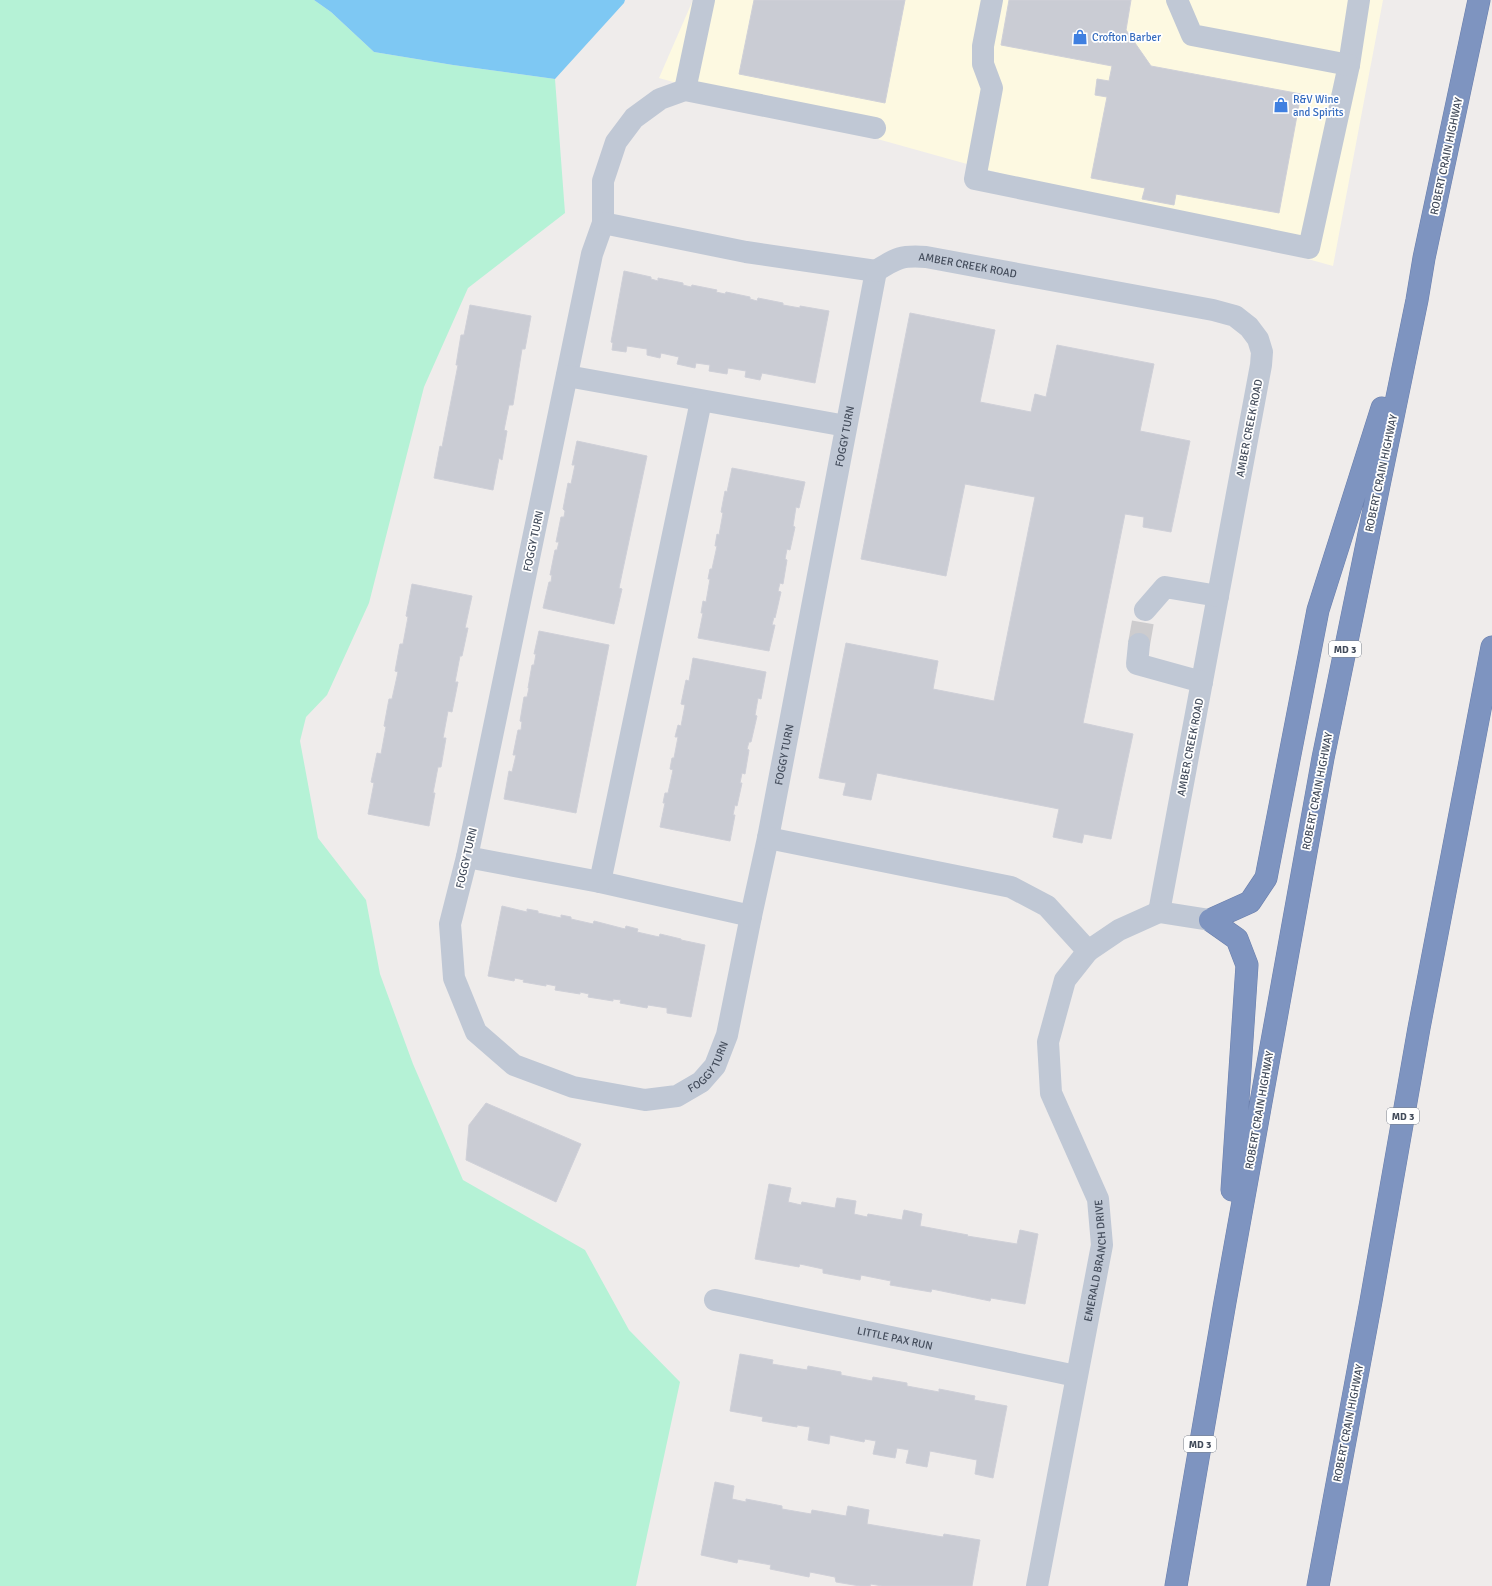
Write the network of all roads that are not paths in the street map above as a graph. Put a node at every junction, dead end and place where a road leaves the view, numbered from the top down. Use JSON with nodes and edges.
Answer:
{"nodes":[{"id":1,"x":704,"y":0,"type":"edge"},
{"id":2,"x":992,"y":0,"type":"edge"},
{"id":3,"x":1177,"y":0,"type":"edge"},
{"id":4,"x":1359,"y":0,"type":"edge"},
{"id":5,"x":1479,"y":0,"type":"edge"},
{"id":6,"x":1349,"y":65,"type":"junction"},
{"id":7,"x":685,"y":90,"type":"junction"},
{"id":8,"x":875,"y":128,"type":"dead end"},
{"id":9,"x":603,"y":223,"type":"junction"},
{"id":10,"x":876,"y":271,"type":"junction"},
{"id":11,"x":1417,"y":300,"type":"junction"},
{"id":12,"x":568,"y":376,"type":"junction"},
{"id":13,"x":701,"y":401,"type":"junction"},
{"id":14,"x":846,"y":426,"type":"junction"},
{"id":15,"x":1218,"y":596,"type":"junction"},
{"id":16,"x":1145,"y":610,"type":"tunnel mouth"},
{"id":17,"x":1139,"y":644,"type":"tunnel mouth"},
{"id":18,"x":1492,"y":646,"type":"edge"},
{"id":19,"x":1202,"y":682,"type":"junction"},
{"id":20,"x":768,"y":838,"type":"junction"},
{"id":21,"x":467,"y":857,"type":"junction"},
{"id":22,"x":600,"y":882,"type":"junction"},
{"id":23,"x":1159,"y":912,"type":"junction"},
{"id":24,"x":751,"y":916,"type":"junction"},
{"id":25,"x":1210,"y":920,"type":"junction"},
{"id":26,"x":1088,"y":951,"type":"junction"},
{"id":27,"x":715,"y":1300,"type":"dead end"},
{"id":28,"x":1225,"y":1302,"type":"junction"},
{"id":29,"x":1076,"y":1376,"type":"junction"},
{"id":30,"x":1036,"y":1586,"type":"edge"},
{"id":31,"x":1176,"y":1586,"type":"edge"},
{"id":32,"x":1318,"y":1586,"type":"edge"}],
"edges":[{"from":1,"to":7,"type":"street"},
{"from":2,"to":6,"type":"street"},
{"from":3,"to":6,"type":"street"},
{"from":4,"to":6,"type":"street"},
{"from":5,"to":11,"type":"highway","name":"ROBERT CRAIN HIGHWAY","number":"MD 3"},
{"from":7,"to":8,"type":"street"},
{"from":7,"to":9,"type":"street"},
{"from":9,"to":10,"type":"street"},
{"from":9,"to":12,"type":"street","name":"FOGGY TURN"},
{"from":10,"to":14,"type":"street","name":"FOGGY TURN"},
{"from":10,"to":15,"type":"street","name":"AMBER CREEK ROAD"},
{"from":11,"to":25,"type":"highway"},
{"from":11,"to":28,"type":"highway","name":"ROBERT CRAIN HIGHWAY","number":"MD 3"},
{"from":12,"to":13,"type":"street"},
{"from":12,"to":21,"type":"street","name":"FOGGY TURN"},
{"from":13,"to":14,"type":"street"},
{"from":13,"to":22,"type":"street"},
{"from":14,"to":20,"type":"street","name":"FOGGY TURN"},
{"from":15,"to":16,"type":"street"},
{"from":15,"to":19,"type":"street","name":"AMBER CREEK ROAD"},
{"from":17,"to":19,"type":"street"},
{"from":18,"to":32,"type":"highway","name":"ROBERT CRAIN HIGHWAY","number":"MD 3"},
{"from":19,"to":23,"type":"street","name":"AMBER CREEK ROAD"},
{"from":20,"to":24,"type":"street","name":"FOGGY TURN"},
{"from":20,"to":26,"type":"street"},
{"from":21,"to":22,"type":"street"},
{"from":21,"to":24,"type":"street","name":"FOGGY TURN"},
{"from":22,"to":24,"type":"street"},
{"from":23,"to":25,"type":"street"},
{"from":23,"to":26,"type":"street","name":"EMERALD BRANCH DRIVE"},
{"from":25,"to":28,"type":"highway"},
{"from":26,"to":29,"type":"street","name":"EMERALD BRANCH DRIVE"},
{"from":27,"to":29,"type":"street","name":"LITTLE PAX RUN"},
{"from":28,"to":31,"type":"highway","name":"ROBERT CRAIN HIGHWAY","number":"MD 3"},
{"from":29,"to":30,"type":"street","name":"EMERALD BRANCH DRIVE"}]}
